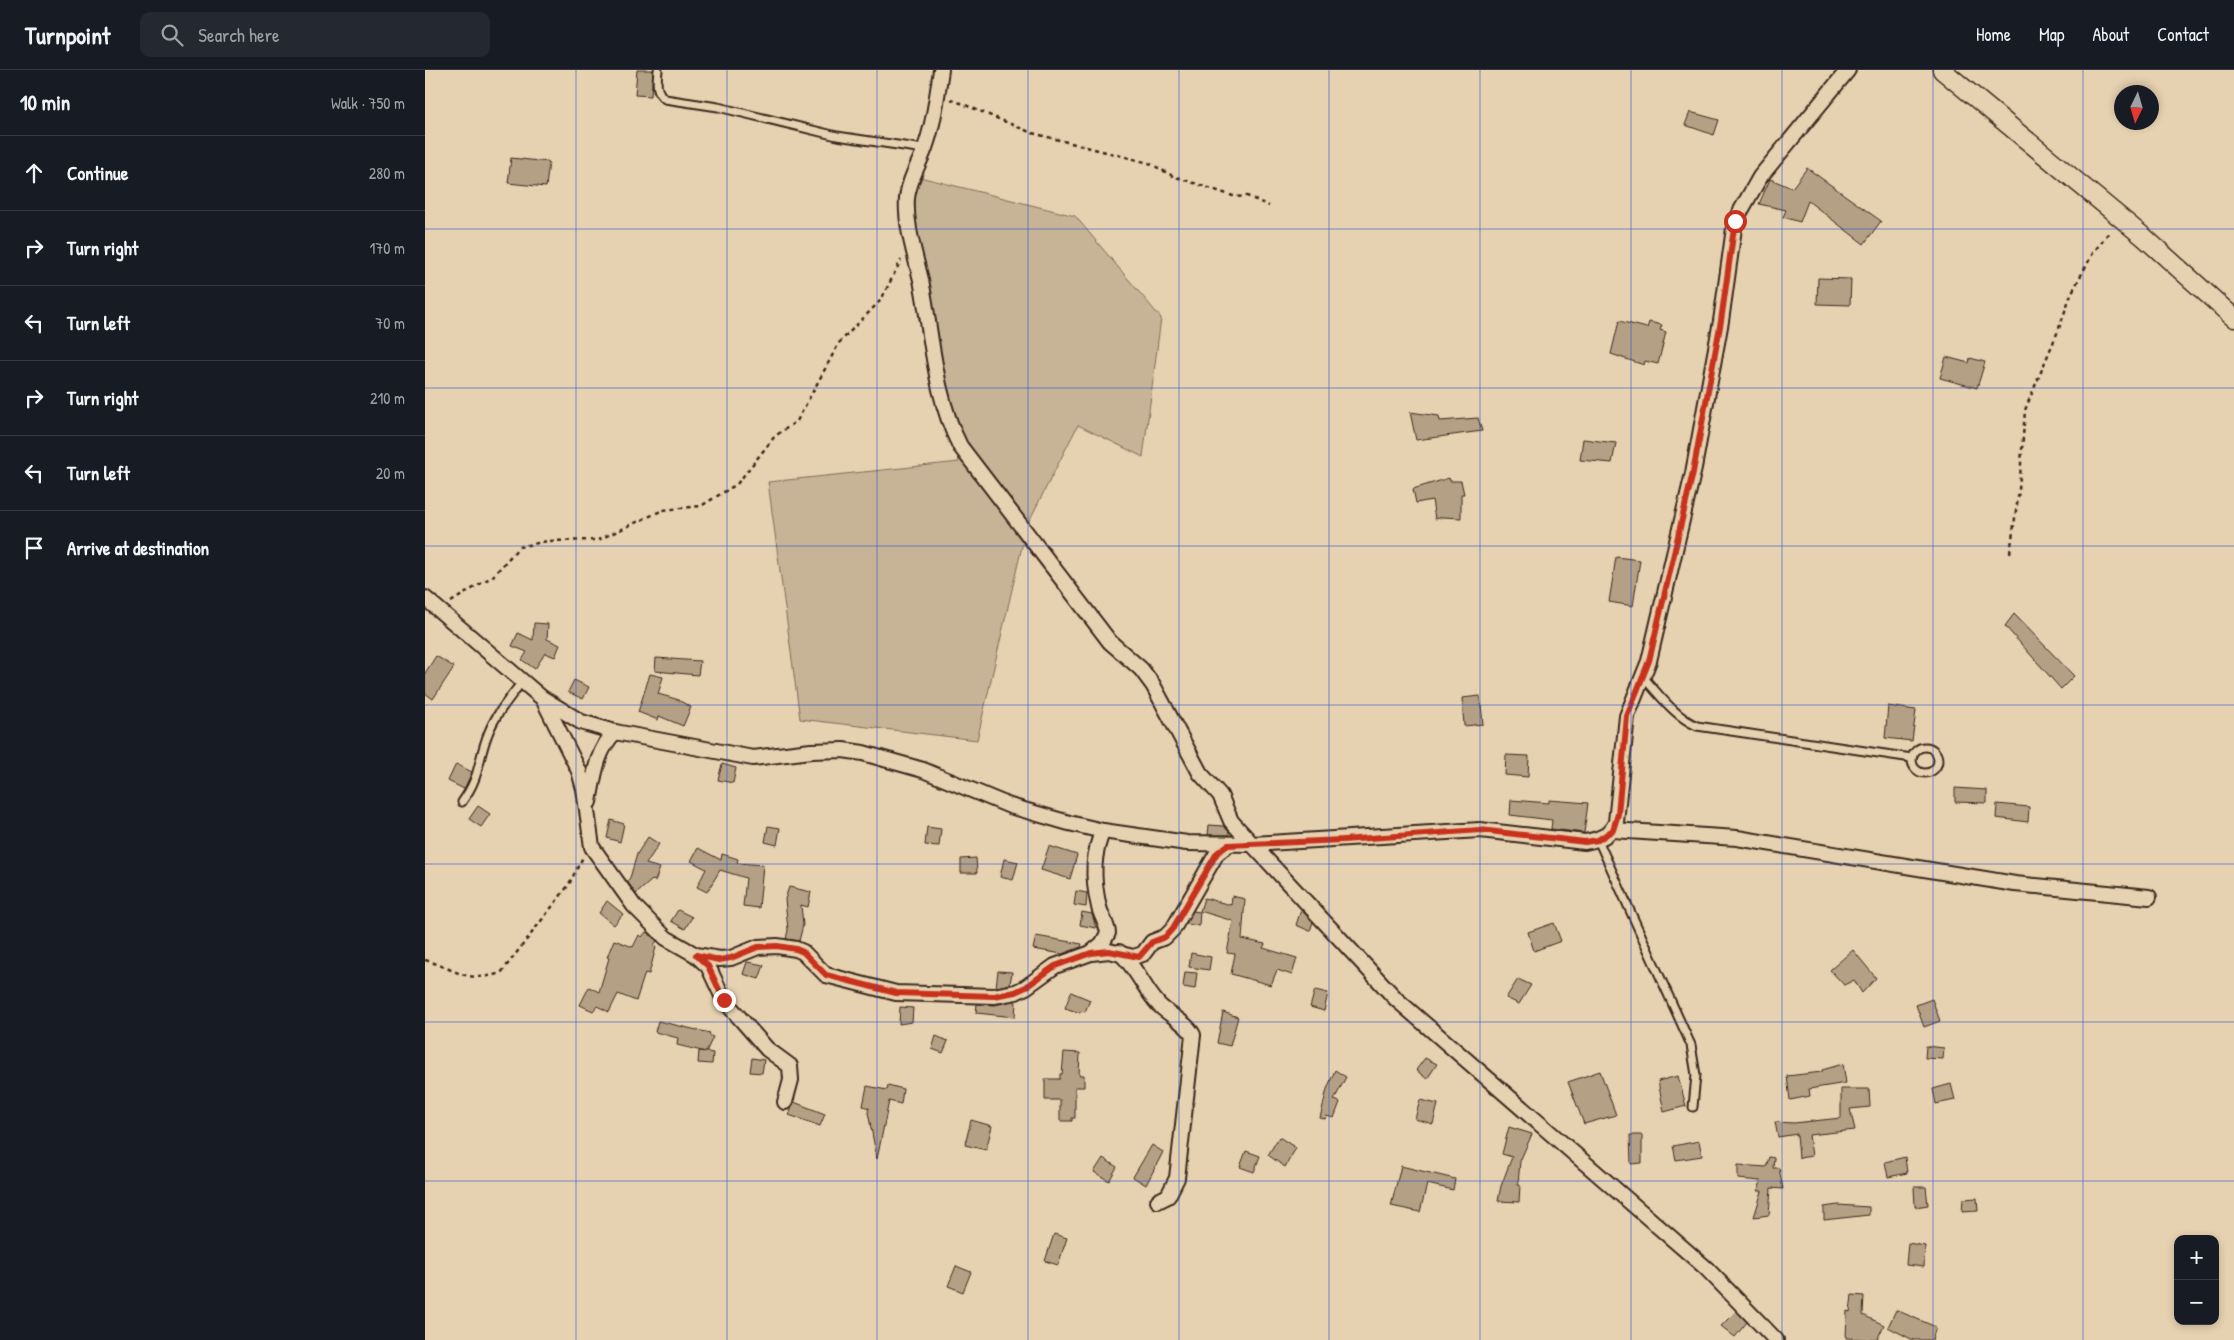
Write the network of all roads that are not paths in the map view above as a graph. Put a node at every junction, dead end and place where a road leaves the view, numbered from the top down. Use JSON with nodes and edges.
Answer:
{"nodes":[{"id":1,"x":658,"y":70,"type":"edge"},
{"id":2,"x":941,"y":70,"type":"edge"},
{"id":3,"x":1848,"y":70,"type":"edge"},
{"id":4,"x":1942,"y":70,"type":"edge"},
{"id":5,"x":924,"y":150,"type":"junction"},
{"id":6,"x":2234,"y":318,"type":"edge"},
{"id":7,"x":425,"y":598,"type":"edge"},
{"id":8,"x":1643,"y":677,"type":"junction"},
{"id":9,"x":521,"y":683,"type":"junction"},
{"id":10,"x":542,"y":698,"type":"junction"},
{"id":11,"x":615,"y":732,"type":"junction"},
{"id":12,"x":1912,"y":758,"type":"dead end"},
{"id":13,"x":462,"y":802,"type":"dead end"},
{"id":14,"x":588,"y":810,"type":"junction"},
{"id":15,"x":1613,"y":830,"type":"junction"},
{"id":16,"x":1103,"y":831,"type":"junction"},
{"id":17,"x":1598,"y":840,"type":"junction"},
{"id":18,"x":1252,"y":844,"type":"junction"},
{"id":19,"x":1228,"y":845,"type":"junction"},
{"id":20,"x":2149,"y":897,"type":"dead end"},
{"id":21,"x":1119,"y":952,"type":"junction"},
{"id":22,"x":1091,"y":953,"type":"junction"},
{"id":23,"x":696,"y":955,"type":"junction"},
{"id":24,"x":785,"y":1102,"type":"dead end"},
{"id":25,"x":1693,"y":1106,"type":"dead end"},
{"id":26,"x":1158,"y":1201,"type":"dead end"},
{"id":27,"x":1776,"y":1340,"type":"edge"}],
"edges":[{"from":1,"to":5,"type":"lane"},
{"from":2,"to":5,"type":"street"},
{"from":3,"to":8,"type":"street"},
{"from":4,"to":6,"type":"street"},
{"from":5,"to":18,"type":"street"},
{"from":7,"to":9,"type":"street"},
{"from":8,"to":12,"type":"lane"},
{"from":8,"to":15,"type":"street"},
{"from":9,"to":10,"type":"street"},
{"from":9,"to":13,"type":"lane"},
{"from":10,"to":11,"type":"street"},
{"from":10,"to":14,"type":"street"},
{"from":11,"to":14,"type":"street"},
{"from":11,"to":16,"type":"street"},
{"from":14,"to":23,"type":"street"},
{"from":15,"to":17,"type":"street"},
{"from":15,"to":20,"type":"street"},
{"from":16,"to":19,"type":"street"},
{"from":16,"to":22,"type":"street"},
{"from":17,"to":18,"type":"street"},
{"from":17,"to":25,"type":"lane"},
{"from":18,"to":19,"type":"street"},
{"from":18,"to":27,"type":"street"},
{"from":19,"to":21,"type":"street"},
{"from":21,"to":22,"type":"street"},
{"from":21,"to":26,"type":"street"},
{"from":22,"to":23,"type":"street"},
{"from":23,"to":24,"type":"street"}]}
